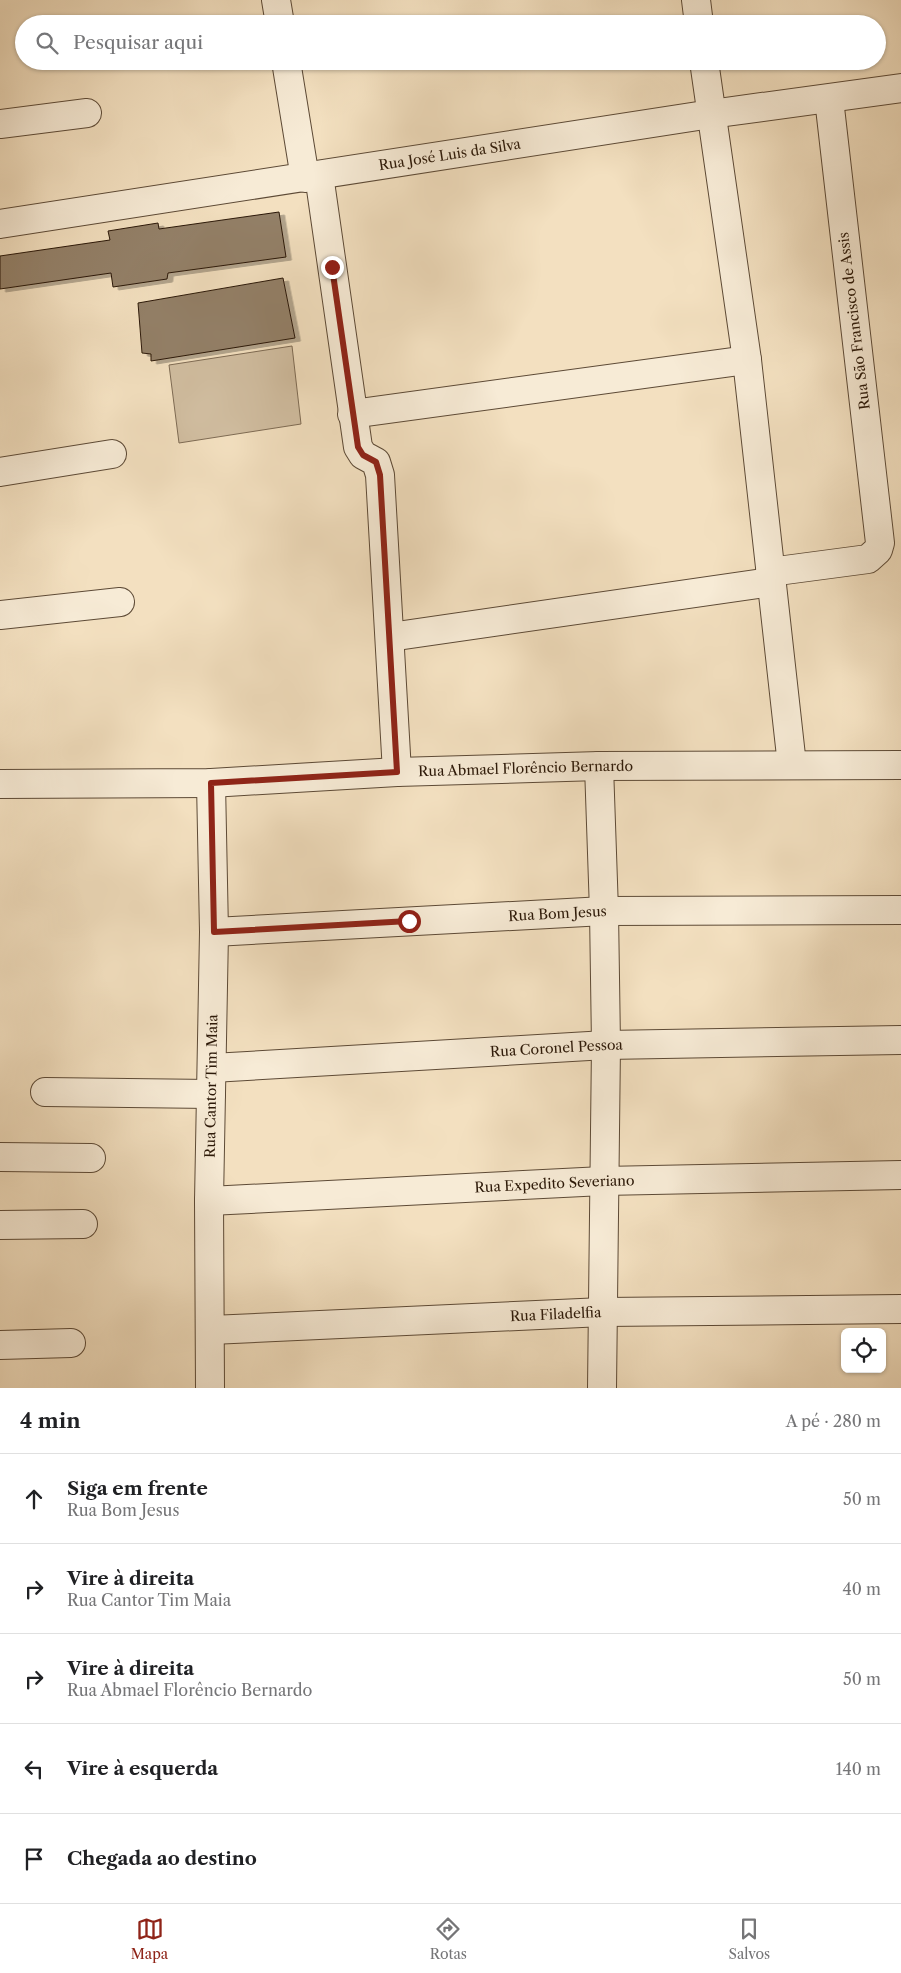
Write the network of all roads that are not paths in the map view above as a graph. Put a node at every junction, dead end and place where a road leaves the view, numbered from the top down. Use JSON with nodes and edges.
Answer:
{"nodes":[{"id":1,"x":276,"y":0,"type":"edge"},
{"id":2,"x":696,"y":0,"type":"edge"},
{"id":3,"x":278,"y":15,"type":"edge"},
{"id":4,"x":698,"y":15,"type":"edge"},
{"id":5,"x":288,"y":70,"type":"edge"},
{"id":6,"x":705,"y":70,"type":"edge"},
{"id":7,"x":901,"y":88,"type":"edge"},
{"id":8,"x":829,"y":99,"type":"junction"},
{"id":9,"x":87,"y":113,"type":"dead end"},
{"id":10,"x":711,"y":114,"type":"junction"},
{"id":11,"x":0,"y":124,"type":"edge"},
{"id":12,"x":312,"y":176,"type":"junction"},
{"id":13,"x":0,"y":224,"type":"edge"},
{"id":14,"x":747,"y":360,"type":"junction"},
{"id":15,"x":352,"y":414,"type":"junction"},
{"id":16,"x":112,"y":454,"type":"dead end"},
{"id":17,"x":0,"y":472,"type":"edge"},
{"id":18,"x":770,"y":577,"type":"junction"},
{"id":19,"x":120,"y":602,"type":"dead end"},
{"id":20,"x":0,"y":615,"type":"edge"},
{"id":21,"x":390,"y":637,"type":"junction"},
{"id":22,"x":792,"y":765,"type":"junction"},
{"id":23,"x":901,"y":765,"type":"edge"},
{"id":24,"x":599,"y":766,"type":"junction"},
{"id":25,"x":397,"y":772,"type":"junction"},
{"id":26,"x":211,"y":783,"type":"junction"},
{"id":27,"x":0,"y":784,"type":"edge"},
{"id":28,"x":901,"y":910,"type":"edge"},
{"id":29,"x":604,"y":911,"type":"junction"},
{"id":30,"x":214,"y":932,"type":"junction"},
{"id":31,"x":901,"y":1040,"type":"edge"},
{"id":32,"x":606,"y":1045,"type":"junction"},
{"id":33,"x":212,"y":1081,"type":"junction"},
{"id":34,"x":45,"y":1092,"type":"dead end"},
{"id":35,"x":0,"y":1157,"type":"edge"},
{"id":36,"x":91,"y":1158,"type":"dead end"},
{"id":37,"x":901,"y":1174,"type":"edge"},
{"id":38,"x":603,"y":1182,"type":"junction"},
{"id":39,"x":209,"y":1201,"type":"junction"},
{"id":40,"x":83,"y":1224,"type":"dead end"},
{"id":41,"x":0,"y":1225,"type":"edge"},
{"id":42,"x":901,"y":1309,"type":"edge"},
{"id":43,"x":602,"y":1312,"type":"junction"},
{"id":44,"x":211,"y":1330,"type":"junction"},
{"id":45,"x":71,"y":1343,"type":"dead end"},
{"id":46,"x":0,"y":1345,"type":"edge"},
{"id":47,"x":210,"y":1388,"type":"edge"},
{"id":48,"x":602,"y":1388,"type":"edge"}],
"edges":[{"from":1,"to":3,"type":"street"},
{"from":2,"to":4,"type":"street"},
{"from":5,"to":12,"type":"street"},
{"from":6,"to":10,"type":"street"},
{"from":7,"to":8,"type":"street","name":"Rua José Luis da Silva"},
{"from":8,"to":10,"type":"street","name":"Rua José Luis da Silva"},
{"from":8,"to":18,"type":"street","name":"Rua São Francisco de Assis"},
{"from":9,"to":11,"type":"street"},
{"from":10,"to":12,"type":"street","name":"Rua José Luis da Silva"},
{"from":10,"to":14,"type":"street"},
{"from":12,"to":13,"type":"street","name":"Rua José Luis da Silva"},
{"from":12,"to":15,"type":"street"},
{"from":14,"to":15,"type":"street"},
{"from":14,"to":18,"type":"street"},
{"from":15,"to":21,"type":"street"},
{"from":16,"to":17,"type":"street"},
{"from":18,"to":21,"type":"street"},
{"from":18,"to":22,"type":"street"},
{"from":19,"to":20,"type":"street"},
{"from":21,"to":25,"type":"street"},
{"from":22,"to":23,"type":"street","name":"Rua Abmael Florêncio Bernardo"},
{"from":22,"to":24,"type":"street","name":"Rua Abmael Florêncio Bernardo"},
{"from":24,"to":25,"type":"street","name":"Rua Abmael Florêncio Bernardo"},
{"from":24,"to":29,"type":"street"},
{"from":25,"to":26,"type":"street","name":"Rua Abmael Florêncio Bernardo"},
{"from":26,"to":27,"type":"street","name":"Rua Abmael Florêncio Bernardo"},
{"from":26,"to":30,"type":"street","name":"Rua Cantor Tim Maia"},
{"from":28,"to":29,"type":"street","name":"Rua Bom Jesus"},
{"from":29,"to":30,"type":"street","name":"Rua Bom Jesus"},
{"from":29,"to":32,"type":"street"},
{"from":30,"to":33,"type":"street","name":"Rua Cantor Tim Maia"},
{"from":31,"to":32,"type":"street","name":"Rua Coronel Pessoa"},
{"from":32,"to":33,"type":"street","name":"Rua Coronel Pessoa"},
{"from":32,"to":38,"type":"street"},
{"from":33,"to":34,"type":"street","name":"Rua Coronel Pessoa"},
{"from":33,"to":39,"type":"street","name":"Rua Cantor Tim Maia"},
{"from":35,"to":36,"type":"street"},
{"from":37,"to":38,"type":"street","name":"Rua Expedito Severiano"},
{"from":38,"to":39,"type":"street","name":"Rua Expedito Severiano"},
{"from":38,"to":43,"type":"street"},
{"from":39,"to":44,"type":"street","name":"Rua Cantor Tim Maia"},
{"from":40,"to":41,"type":"street"},
{"from":42,"to":43,"type":"street","name":"Rua Filadelfia"},
{"from":43,"to":44,"type":"street","name":"Rua Filadelfia"},
{"from":43,"to":48,"type":"street"},
{"from":44,"to":47,"type":"street","name":"Rua Cantor Tim Maia"},
{"from":45,"to":46,"type":"street"}]}
